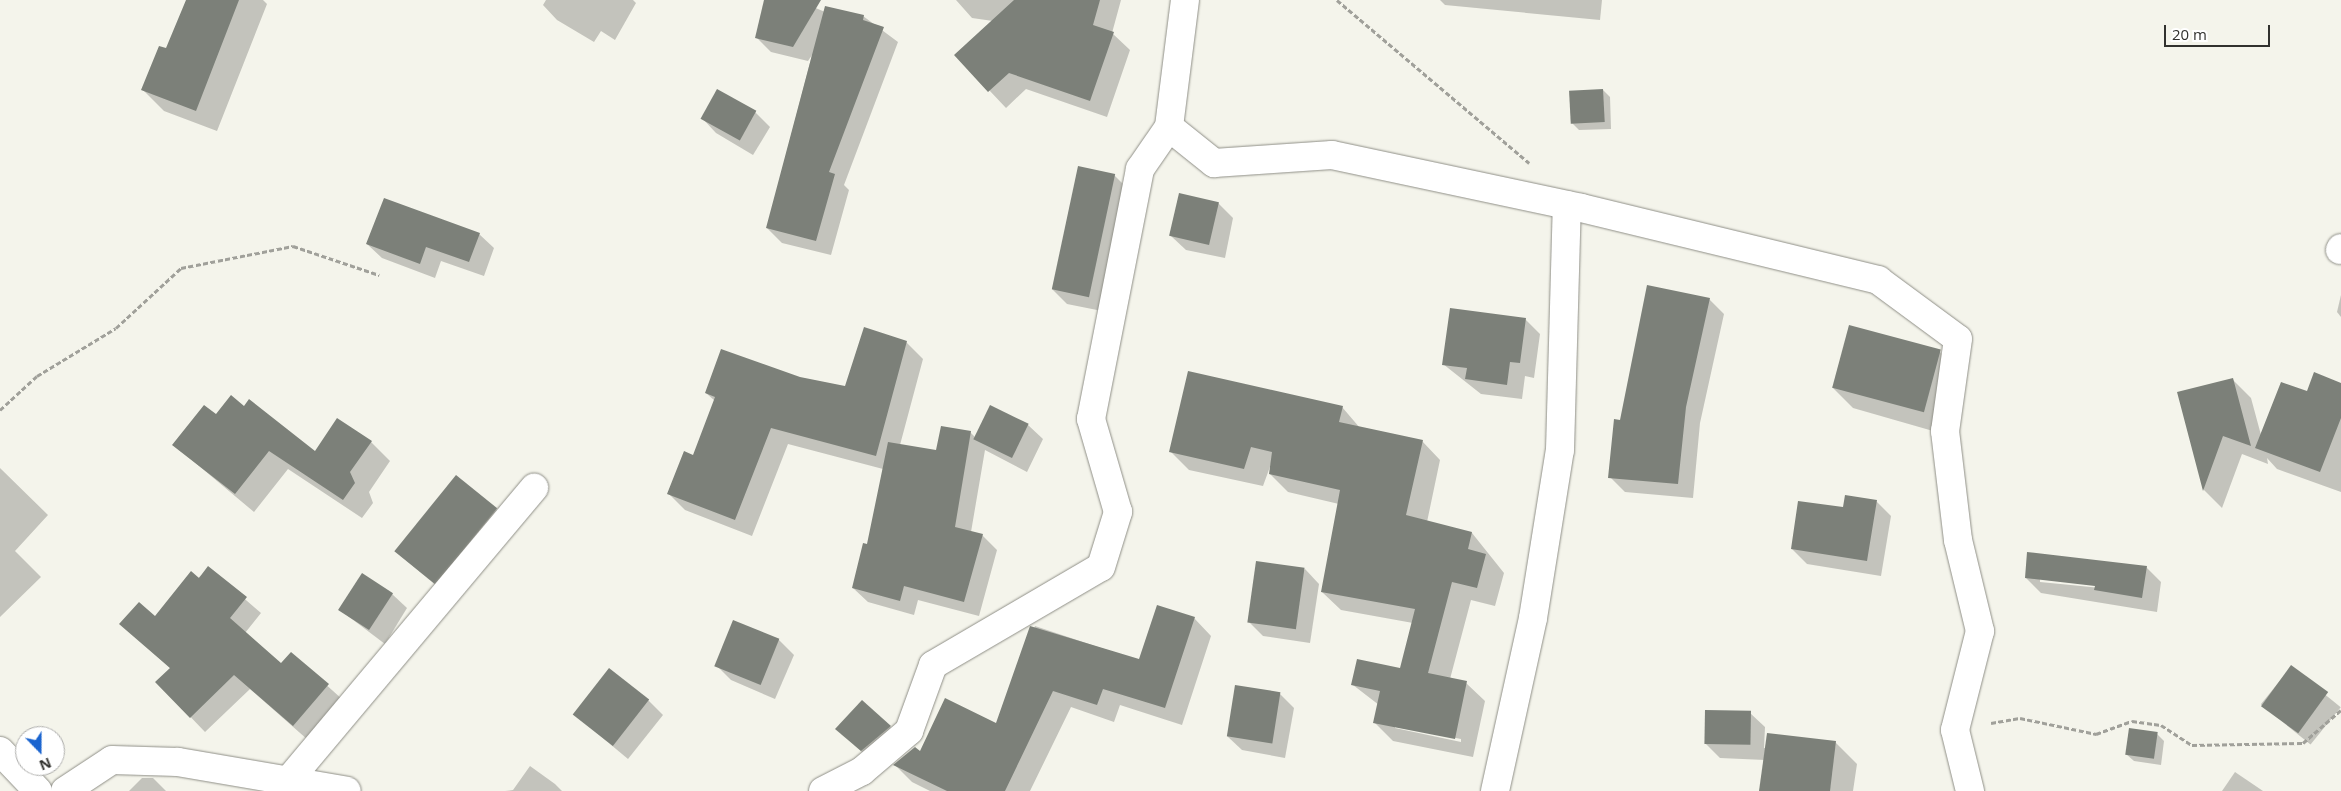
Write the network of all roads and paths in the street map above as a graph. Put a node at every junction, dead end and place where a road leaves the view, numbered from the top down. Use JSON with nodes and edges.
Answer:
{"nodes":[{"id":1,"x":1185,"y":0,"type":"edge"},
{"id":2,"x":1337,"y":0,"type":"edge"},
{"id":3,"x":1169,"y":126,"type":"junction"},
{"id":4,"x":1537,"y":170,"type":"dead end"},
{"id":5,"x":1568,"y":205,"type":"junction"},
{"id":6,"x":379,"y":275,"type":"dead end"},
{"id":7,"x":0,"y":410,"type":"edge"},
{"id":8,"x":534,"y":488,"type":"dead end"},
{"id":9,"x":2341,"y":710,"type":"edge"},
{"id":10,"x":1955,"y":730,"type":"junction"},
{"id":11,"x":0,"y":751,"type":"edge"},
{"id":12,"x":288,"y":781,"type":"junction"},
{"id":13,"x":38,"y":791,"type":"edge"},
{"id":14,"x":65,"y":791,"type":"edge"},
{"id":15,"x":347,"y":791,"type":"edge"},
{"id":16,"x":823,"y":791,"type":"edge"},
{"id":17,"x":1495,"y":791,"type":"edge"},
{"id":18,"x":1970,"y":791,"type":"edge"}],
"edges":[{"from":1,"to":3,"type":"street"},
{"from":2,"to":4,"type":"path"},
{"from":3,"to":5,"type":"street"},
{"from":3,"to":16,"type":"street"},
{"from":5,"to":10,"type":"street"},
{"from":5,"to":17,"type":"street"},
{"from":6,"to":7,"type":"path"},
{"from":8,"to":12,"type":"street"},
{"from":9,"to":10,"type":"path"},
{"from":10,"to":18,"type":"street"},
{"from":11,"to":13,"type":"street"},
{"from":12,"to":14,"type":"street"},
{"from":12,"to":15,"type":"street"}]}
